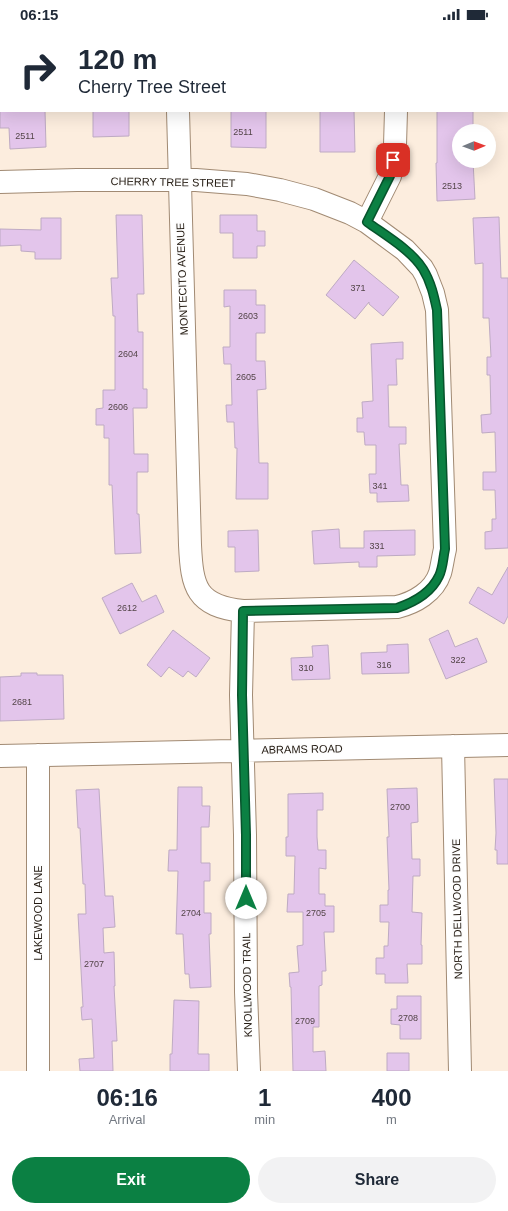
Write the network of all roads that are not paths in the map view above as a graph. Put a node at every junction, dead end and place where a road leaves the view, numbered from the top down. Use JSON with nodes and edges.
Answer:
{"nodes":[{"id":1,"x":178,"y":112,"type":"edge"},
{"id":2,"x":396,"y":112,"type":"edge"},
{"id":3,"x":179,"y":180,"type":"junction"},
{"id":4,"x":0,"y":182,"type":"edge"},
{"id":5,"x":367,"y":222,"type":"junction"},
{"id":6,"x":186,"y":447,"type":"joint"},
{"id":7,"x":243,"y":611,"type":"junction"},
{"id":8,"x":508,"y":745,"type":"edge"},
{"id":9,"x":453,"y":746,"type":"junction"},
{"id":10,"x":243,"y":750,"type":"junction"},
{"id":11,"x":38,"y":755,"type":"junction"},
{"id":12,"x":0,"y":756,"type":"edge"},
{"id":13,"x":38,"y":1071,"type":"edge"},
{"id":14,"x":249,"y":1071,"type":"edge"},
{"id":15,"x":460,"y":1071,"type":"edge"}],
"edges":[{"from":1,"to":3,"type":"street","name":"MONTECITO AVENUE"},
{"from":2,"to":5,"type":"street"},
{"from":3,"to":4,"type":"street","name":"CHERRY TREE STREET"},
{"from":3,"to":5,"type":"street","name":"CHERRY TREE STREET"},
{"from":3,"to":6,"type":"street","name":"MONTECITO AVENUE"},
{"from":5,"to":7,"type":"street","name":"CHERRY TREE STREET"},
{"from":6,"to":7,"type":"street","name":"CHERRY TREE STREET"},
{"from":7,"to":10,"type":"street","name":"KNOLLWOOD TRAIL"},
{"from":8,"to":9,"type":"street","name":"ABRAMS ROAD"},
{"from":9,"to":10,"type":"street","name":"ABRAMS ROAD"},
{"from":9,"to":15,"type":"street","name":"NORTH DELLWOOD DRIVE"},
{"from":10,"to":11,"type":"street","name":"ABRAMS ROAD"},
{"from":10,"to":14,"type":"street","name":"KNOLLWOOD TRAIL"},
{"from":11,"to":12,"type":"street","name":"ABRAMS ROAD"},
{"from":11,"to":13,"type":"street","name":"LAKEWOOD LANE"}]}
